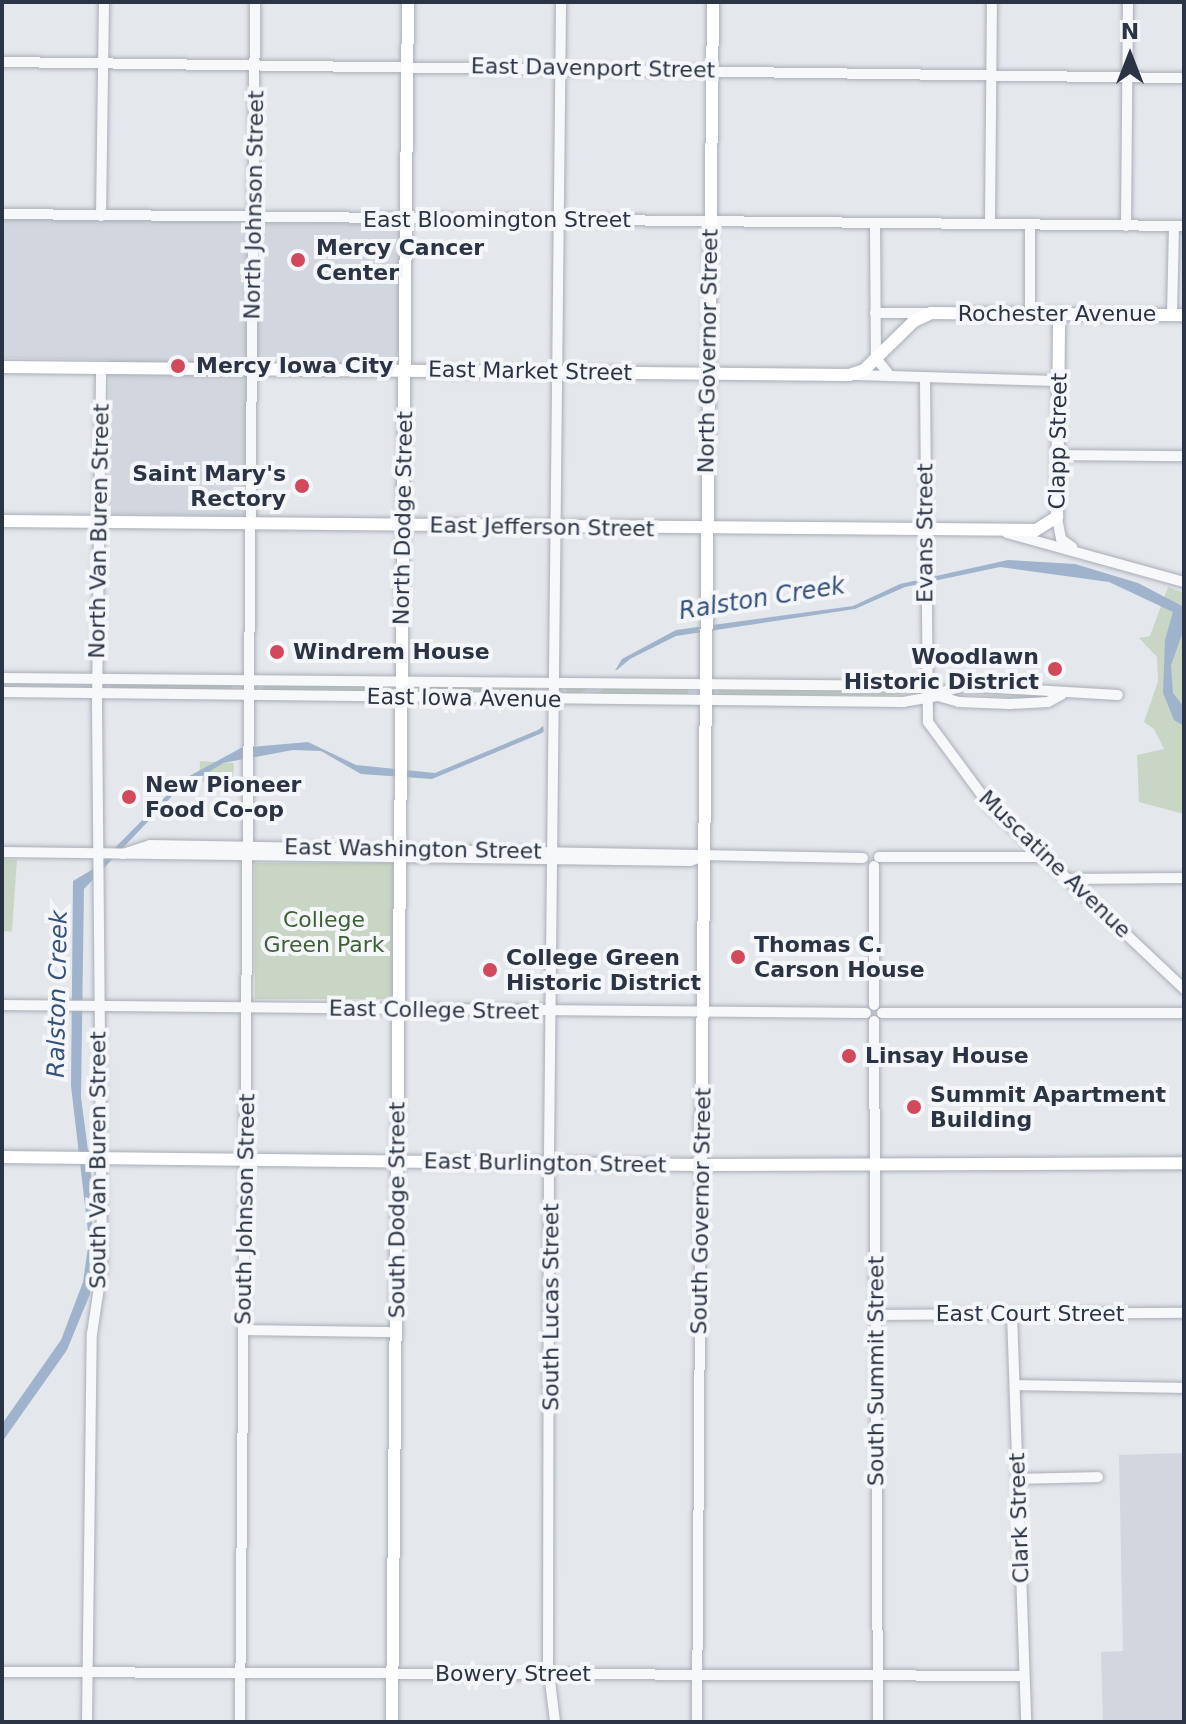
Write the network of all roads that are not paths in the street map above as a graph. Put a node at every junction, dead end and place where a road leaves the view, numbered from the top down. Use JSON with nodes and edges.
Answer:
{"nodes":[{"id":1,"x":104,"y":2,"type":"edge"},
{"id":2,"x":255,"y":2,"type":"edge"},
{"id":3,"x":408,"y":2,"type":"edge"},
{"id":4,"x":561,"y":2,"type":"edge"},
{"id":5,"x":713,"y":2,"type":"edge"},
{"id":6,"x":992,"y":2,"type":"edge"},
{"id":7,"x":1128,"y":2,"type":"edge"},
{"id":8,"x":2,"y":62,"type":"edge"},
{"id":9,"x":103,"y":63,"type":"junction"},
{"id":10,"x":256,"y":65,"type":"junction"},
{"id":11,"x":407,"y":65,"type":"junction"},
{"id":12,"x":560,"y":67,"type":"junction"},
{"id":13,"x":711,"y":69,"type":"junction"},
{"id":14,"x":991,"y":72,"type":"junction"},
{"id":15,"x":1127,"y":74,"type":"junction"},
{"id":16,"x":1184,"y":78,"type":"edge"},
{"id":17,"x":2,"y":214,"type":"edge"},
{"id":18,"x":101,"y":216,"type":"junction"},
{"id":19,"x":254,"y":216,"type":"junction"},
{"id":20,"x":406,"y":220,"type":"junction"},
{"id":21,"x":558,"y":220,"type":"junction"},
{"id":22,"x":710,"y":221,"type":"junction"},
{"id":23,"x":875,"y":224,"type":"junction"},
{"id":24,"x":990,"y":224,"type":"junction"},
{"id":25,"x":1030,"y":224,"type":"junction"},
{"id":26,"x":1126,"y":226,"type":"junction"},
{"id":27,"x":1179,"y":226,"type":"edge"},
{"id":28,"x":875,"y":313,"type":"junction"},
{"id":29,"x":931,"y":313,"type":"junction"},
{"id":30,"x":1030,"y":314,"type":"junction"},
{"id":31,"x":1059,"y":314,"type":"junction"},
{"id":32,"x":1178,"y":314,"type":"edge"},
{"id":33,"x":876,"y":360,"type":"junction"},
{"id":34,"x":2,"y":367,"type":"edge"},
{"id":35,"x":101,"y":367,"type":"junction"},
{"id":36,"x":253,"y":369,"type":"junction"},
{"id":37,"x":405,"y":370,"type":"junction"},
{"id":38,"x":557,"y":372,"type":"junction"},
{"id":39,"x":708,"y":374,"type":"junction"},
{"id":40,"x":849,"y":375,"type":"junction"},
{"id":41,"x":904,"y":378,"type":"junction"},
{"id":42,"x":925,"y":380,"type":"junction"},
{"id":43,"x":1059,"y":381,"type":"junction"},
{"id":44,"x":1058,"y":455,"type":"junction"},
{"id":45,"x":1184,"y":456,"type":"edge"},
{"id":46,"x":1057,"y":518,"type":"junction"},
{"id":47,"x":2,"y":521,"type":"edge"},
{"id":48,"x":98,"y":523,"type":"junction"},
{"id":49,"x":251,"y":524,"type":"junction"},
{"id":50,"x":403,"y":526,"type":"junction"},
{"id":51,"x":554,"y":527,"type":"junction"},
{"id":52,"x":707,"y":529,"type":"junction"},
{"id":53,"x":925,"y":530,"type":"junction"},
{"id":54,"x":985,"y":531,"type":"junction"},
{"id":55,"x":1085,"y":552,"type":"junction"},
{"id":56,"x":1184,"y":582,"type":"edge"},
{"id":57,"x":97,"y":677,"type":"junction"},
{"id":58,"x":2,"y":678,"type":"edge"},
{"id":59,"x":401,"y":680,"type":"junction"},
{"id":60,"x":250,"y":681,"type":"junction"},
{"id":61,"x":553,"y":682,"type":"junction"},
{"id":62,"x":705,"y":683,"type":"junction"},
{"id":63,"x":925,"y":686,"type":"junction"},
{"id":64,"x":2,"y":692,"type":"edge"},
{"id":65,"x":97,"y":694,"type":"junction"},
{"id":66,"x":1061,"y":695,"type":"junction"},
{"id":67,"x":1118,"y":695,"type":"dead end"},
{"id":68,"x":250,"y":696,"type":"junction"},
{"id":69,"x":401,"y":697,"type":"junction"},
{"id":70,"x":553,"y":699,"type":"junction"},
{"id":71,"x":705,"y":701,"type":"junction"},
{"id":72,"x":925,"y":702,"type":"junction"},
{"id":73,"x":2,"y":852,"type":"edge"},
{"id":74,"x":249,"y":852,"type":"junction"},
{"id":75,"x":400,"y":854,"type":"junction"},
{"id":76,"x":552,"y":855,"type":"junction"},
{"id":77,"x":101,"y":856,"type":"junction"},
{"id":78,"x":704,"y":856,"type":"junction"},
{"id":79,"x":1043,"y":857,"type":"junction"},
{"id":80,"x":876,"y":862,"type":"junction"},
{"id":81,"x":1184,"y":878,"type":"edge"},
{"id":82,"x":1067,"y":879,"type":"junction"},
{"id":83,"x":1184,"y":989,"type":"edge"},
{"id":84,"x":7,"y":1005,"type":"edge"},
{"id":85,"x":93,"y":1006,"type":"junction"},
{"id":86,"x":247,"y":1008,"type":"junction"},
{"id":87,"x":398,"y":1009,"type":"junction"},
{"id":88,"x":550,"y":1011,"type":"junction"},
{"id":89,"x":702,"y":1013,"type":"junction"},
{"id":90,"x":874,"y":1013,"type":"junction"},
{"id":91,"x":1184,"y":1013,"type":"edge"},
{"id":92,"x":2,"y":1157,"type":"edge"},
{"id":93,"x":93,"y":1158,"type":"junction"},
{"id":94,"x":245,"y":1159,"type":"junction"},
{"id":95,"x":397,"y":1161,"type":"junction"},
{"id":96,"x":1184,"y":1163,"type":"edge"},
{"id":97,"x":552,"y":1164,"type":"junction"},
{"id":98,"x":701,"y":1165,"type":"junction"},
{"id":99,"x":876,"y":1165,"type":"junction"},
{"id":100,"x":1184,"y":1313,"type":"edge"},
{"id":101,"x":1012,"y":1314,"type":"junction"},
{"id":102,"x":876,"y":1315,"type":"junction"},
{"id":103,"x":244,"y":1330,"type":"junction"},
{"id":104,"x":396,"y":1332,"type":"junction"},
{"id":105,"x":1015,"y":1385,"type":"junction"},
{"id":106,"x":1184,"y":1388,"type":"edge"},
{"id":107,"x":1098,"y":1477,"type":"dead end"},
{"id":108,"x":1018,"y":1479,"type":"junction"},
{"id":109,"x":2,"y":1672,"type":"edge"},
{"id":110,"x":88,"y":1673,"type":"junction"},
{"id":111,"x":240,"y":1673,"type":"junction"},
{"id":112,"x":393,"y":1674,"type":"junction"},
{"id":113,"x":550,"y":1674,"type":"junction"},
{"id":114,"x":696,"y":1675,"type":"junction"},
{"id":115,"x":876,"y":1676,"type":"junction"},
{"id":116,"x":1024,"y":1676,"type":"junction"},
{"id":117,"x":87,"y":1722,"type":"edge"},
{"id":118,"x":240,"y":1722,"type":"edge"},
{"id":119,"x":392,"y":1722,"type":"edge"},
{"id":120,"x":555,"y":1722,"type":"edge"},
{"id":121,"x":697,"y":1722,"type":"edge"},
{"id":122,"x":878,"y":1722,"type":"edge"},
{"id":123,"x":1026,"y":1722,"type":"edge"}],
"edges":[{"from":1,"to":9,"type":"street"},
{"from":2,"to":10,"type":"street","name":"North Johnson Street"},
{"from":3,"to":11,"type":"main road","name":"North Dodge Street"},
{"from":4,"to":12,"type":"street","name":"South Lucas Street"},
{"from":5,"to":13,"type":"main road","name":"North Governor Street"},
{"from":6,"to":14,"type":"street"},
{"from":7,"to":15,"type":"street"},
{"from":8,"to":9,"type":"street","name":"East Davenport Street"},
{"from":9,"to":10,"type":"street","name":"East Davenport Street"},
{"from":9,"to":18,"type":"street"},
{"from":10,"to":11,"type":"street","name":"East Davenport Street"},
{"from":10,"to":19,"type":"street","name":"North Johnson Street"},
{"from":11,"to":12,"type":"street","name":"East Davenport Street"},
{"from":11,"to":20,"type":"main road","name":"North Dodge Street"},
{"from":12,"to":13,"type":"street","name":"East Davenport Street"},
{"from":12,"to":21,"type":"street","name":"South Lucas Street"},
{"from":13,"to":14,"type":"street","name":"East Davenport Street"},
{"from":13,"to":22,"type":"main road","name":"North Governor Street"},
{"from":14,"to":15,"type":"street","name":"East Davenport Street"},
{"from":14,"to":24,"type":"street"},
{"from":15,"to":16,"type":"street","name":"East Davenport Street"},
{"from":15,"to":26,"type":"street"},
{"from":17,"to":18,"type":"street","name":"East Bloomington Street"},
{"from":18,"to":19,"type":"street","name":"East Bloomington Street"},
{"from":19,"to":20,"type":"street","name":"East Bloomington Street"},
{"from":19,"to":36,"type":"street","name":"North Johnson Street"},
{"from":20,"to":21,"type":"street","name":"East Bloomington Street"},
{"from":20,"to":37,"type":"main road","name":"North Dodge Street"},
{"from":21,"to":22,"type":"street","name":"East Bloomington Street"},
{"from":21,"to":38,"type":"street","name":"South Lucas Street"},
{"from":22,"to":23,"type":"street","name":"East Bloomington Street"},
{"from":22,"to":39,"type":"main road","name":"North Governor Street"},
{"from":23,"to":24,"type":"street","name":"East Bloomington Street"},
{"from":23,"to":28,"type":"street"},
{"from":24,"to":25,"type":"street","name":"East Bloomington Street"},
{"from":25,"to":26,"type":"street","name":"East Bloomington Street"},
{"from":25,"to":30,"type":"street"},
{"from":26,"to":27,"type":"street","name":"East Bloomington Street"},
{"from":27,"to":32,"type":"street"},
{"from":28,"to":29,"type":"street","name":"Rochester Avenue"},
{"from":28,"to":33,"type":"street"},
{"from":29,"to":30,"type":"main road","name":"Rochester Avenue"},
{"from":29,"to":33,"type":"main road","name":"Rochester Avenue"},
{"from":30,"to":31,"type":"main road","name":"Rochester Avenue"},
{"from":31,"to":32,"type":"main road","name":"Rochester Avenue"},
{"from":31,"to":43,"type":"main road","name":"Clapp Street"},
{"from":33,"to":40,"type":"main road","name":"Rochester Avenue"},
{"from":33,"to":41,"type":"street"},
{"from":34,"to":35,"type":"main road","name":"East Market Street"},
{"from":35,"to":36,"type":"main road","name":"East Market Street"},
{"from":35,"to":48,"type":"street","name":"North Van Buren Street"},
{"from":36,"to":37,"type":"main road","name":"East Market Street"},
{"from":36,"to":49,"type":"street","name":"North Johnson Street"},
{"from":37,"to":38,"type":"main road","name":"East Market Street"},
{"from":37,"to":50,"type":"main road","name":"North Dodge Street"},
{"from":38,"to":39,"type":"main road","name":"East Market Street"},
{"from":38,"to":51,"type":"street","name":"South Lucas Street"},
{"from":39,"to":40,"type":"main road","name":"East Market Street"},
{"from":39,"to":52,"type":"main road","name":"North Governor Street"},
{"from":40,"to":41,"type":"street","name":"East Market Street"},
{"from":41,"to":42,"type":"street","name":"East Market Street"},
{"from":42,"to":43,"type":"street","name":"East Market Street"},
{"from":42,"to":53,"type":"street","name":"Evans Street"},
{"from":43,"to":44,"type":"main road","name":"Clapp Street"},
{"from":44,"to":45,"type":"street"},
{"from":44,"to":46,"type":"main road","name":"Clapp Street"},
{"from":46,"to":54,"type":"main road","name":"East Jefferson Street"},
{"from":46,"to":55,"type":"street","name":"Clapp Street"},
{"from":47,"to":48,"type":"main road","name":"East Jefferson Street"},
{"from":48,"to":49,"type":"main road","name":"East Jefferson Street"},
{"from":48,"to":57,"type":"street","name":"North Van Buren Street"},
{"from":49,"to":50,"type":"main road","name":"East Jefferson Street"},
{"from":49,"to":60,"type":"street","name":"North Johnson Street"},
{"from":50,"to":51,"type":"main road","name":"East Jefferson Street"},
{"from":50,"to":59,"type":"main road","name":"North Dodge Street"},
{"from":51,"to":52,"type":"main road","name":"East Jefferson Street"},
{"from":51,"to":61,"type":"street","name":"South Lucas Street"},
{"from":52,"to":53,"type":"main road","name":"East Jefferson Street"},
{"from":52,"to":62,"type":"main road","name":"North Governor Street"},
{"from":53,"to":54,"type":"main road","name":"East Jefferson Street"},
{"from":53,"to":63,"type":"street","name":"Evans Street"},
{"from":54,"to":55,"type":"street","name":"East Jefferson Street"},
{"from":55,"to":56,"type":"street","name":"East Jefferson Street"},
{"from":57,"to":58,"type":"street","name":"East Iowa Avenue"},
{"from":57,"to":60,"type":"street","name":"East Iowa Avenue"},
{"from":57,"to":65,"type":"street","name":"North Van Buren Street"},
{"from":59,"to":60,"type":"street","name":"East Iowa Avenue"},
{"from":59,"to":61,"type":"street","name":"East Iowa Avenue"},
{"from":59,"to":69,"type":"main road","name":"North Dodge Street"},
{"from":60,"to":68,"type":"street","name":"North Johnson Street"},
{"from":61,"to":62,"type":"street","name":"East Iowa Avenue"},
{"from":61,"to":70,"type":"street","name":"South Lucas Street"},
{"from":62,"to":63,"type":"street","name":"East Iowa Avenue"},
{"from":62,"to":71,"type":"main road","name":"North Governor Street"},
{"from":63,"to":66,"type":"street","name":"East Iowa Avenue"},
{"from":63,"to":72,"type":"street","name":"Muscatine Avenue"},
{"from":64,"to":65,"type":"street","name":"East Iowa Avenue"},
{"from":65,"to":68,"type":"street","name":"East Iowa Avenue"},
{"from":65,"to":77,"type":"street","name":"South Van Buren Street"},
{"from":66,"to":67,"type":"street"},
{"from":66,"to":72,"type":"street","name":"East Iowa Avenue"},
{"from":68,"to":69,"type":"street","name":"East Iowa Avenue"},
{"from":68,"to":74,"type":"street","name":"South Johnson Street"},
{"from":69,"to":70,"type":"street","name":"East Iowa Avenue"},
{"from":69,"to":75,"type":"main road","name":"South Dodge Street"},
{"from":70,"to":71,"type":"street","name":"East Iowa Avenue"},
{"from":70,"to":76,"type":"street","name":"South Lucas Street"},
{"from":71,"to":72,"type":"street","name":"East Iowa Avenue"},
{"from":71,"to":78,"type":"main road","name":"South Governor Street"},
{"from":72,"to":79,"type":"street","name":"Muscatine Avenue"},
{"from":73,"to":77,"type":"street","name":"East Washington Street"},
{"from":74,"to":75,"type":"street","name":"East Washington Street"},
{"from":74,"to":77,"type":"street","name":"East Washington Street"},
{"from":74,"to":86,"type":"street","name":"South Johnson Street"},
{"from":75,"to":76,"type":"street","name":"East Washington Street"},
{"from":75,"to":87,"type":"main road","name":"South Dodge Street"},
{"from":76,"to":78,"type":"street","name":"East Washington Street"},
{"from":76,"to":88,"type":"street","name":"South Lucas Street"},
{"from":77,"to":85,"type":"street","name":"South Van Buren Street"},
{"from":78,"to":80,"type":"street","name":"East Washington Street"},
{"from":78,"to":89,"type":"main road","name":"South Governor Street"},
{"from":79,"to":80,"type":"street"},
{"from":79,"to":82,"type":"street","name":"Muscatine Avenue"},
{"from":80,"to":90,"type":"street","name":"South Summit Street"},
{"from":81,"to":82,"type":"street"},
{"from":82,"to":83,"type":"street","name":"Muscatine Avenue"},
{"from":84,"to":85,"type":"street","name":"East College Street"},
{"from":85,"to":86,"type":"street","name":"East College Street"},
{"from":85,"to":93,"type":"street","name":"South Van Buren Street"},
{"from":86,"to":87,"type":"street","name":"East College Street"},
{"from":86,"to":94,"type":"street","name":"South Johnson Street"},
{"from":87,"to":88,"type":"street","name":"East College Street"},
{"from":87,"to":95,"type":"main road","name":"South Dodge Street"},
{"from":88,"to":89,"type":"street","name":"East College Street"},
{"from":88,"to":97,"type":"street","name":"South Lucas Street"},
{"from":89,"to":90,"type":"street","name":"East College Street"},
{"from":89,"to":98,"type":"main road","name":"South Governor Street"},
{"from":90,"to":91,"type":"street","name":"East College Street"},
{"from":90,"to":99,"type":"street","name":"South Summit Street"},
{"from":92,"to":93,"type":"main road","name":"East Burlington Street"},
{"from":93,"to":94,"type":"main road","name":"East Burlington Street"},
{"from":93,"to":110,"type":"street","name":"South Van Buren Street"},
{"from":94,"to":95,"type":"main road","name":"East Burlington Street"},
{"from":94,"to":103,"type":"street","name":"South Johnson Street"},
{"from":95,"to":97,"type":"main road","name":"East Burlington Street"},
{"from":95,"to":104,"type":"main road","name":"South Dodge Street"},
{"from":96,"to":99,"type":"main road","name":"East Burlington Street"},
{"from":97,"to":98,"type":"main road","name":"East Burlington Street"},
{"from":97,"to":113,"type":"street","name":"South Lucas Street"},
{"from":98,"to":99,"type":"main road","name":"East Burlington Street"},
{"from":98,"to":114,"type":"street","name":"South Governor Street"},
{"from":99,"to":102,"type":"street","name":"South Summit Street"},
{"from":100,"to":101,"type":"street","name":"East Court Street"},
{"from":101,"to":102,"type":"street","name":"East Court Street"},
{"from":101,"to":105,"type":"street","name":"Clark Street"},
{"from":102,"to":115,"type":"street","name":"South Summit Street"},
{"from":103,"to":104,"type":"street"},
{"from":103,"to":111,"type":"street","name":"South Johnson Street"},
{"from":104,"to":112,"type":"main road","name":"South Dodge Street"},
{"from":105,"to":106,"type":"street"},
{"from":105,"to":108,"type":"street","name":"Clark Street"},
{"from":107,"to":108,"type":"street"},
{"from":108,"to":116,"type":"street","name":"Clark Street"},
{"from":109,"to":110,"type":"street","name":"Bowery Street"},
{"from":110,"to":111,"type":"street","name":"Bowery Street"},
{"from":110,"to":117,"type":"street","name":"South Van Buren Street"},
{"from":111,"to":112,"type":"street","name":"Bowery Street"},
{"from":111,"to":118,"type":"street","name":"South Johnson Street"},
{"from":112,"to":113,"type":"street","name":"Bowery Street"},
{"from":112,"to":119,"type":"main road","name":"South Dodge Street"},
{"from":113,"to":114,"type":"street","name":"Bowery Street"},
{"from":113,"to":120,"type":"street","name":"South Lucas Street"},
{"from":114,"to":115,"type":"street","name":"Bowery Street"},
{"from":114,"to":121,"type":"street","name":"South Governor Street"},
{"from":115,"to":116,"type":"street","name":"Bowery Street"},
{"from":115,"to":122,"type":"street","name":"South Summit Street"},
{"from":116,"to":123,"type":"street","name":"Clark Street"}]}
